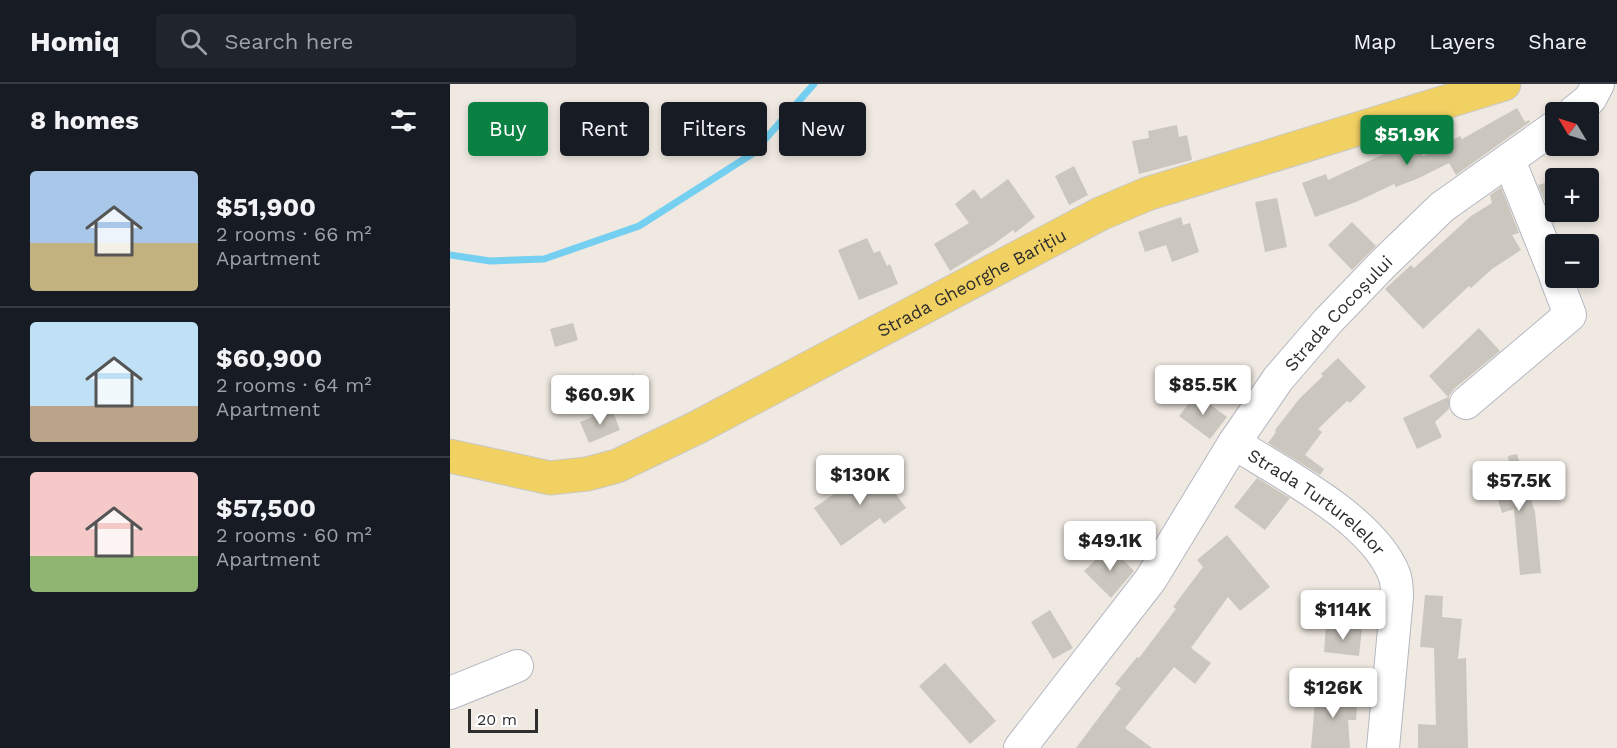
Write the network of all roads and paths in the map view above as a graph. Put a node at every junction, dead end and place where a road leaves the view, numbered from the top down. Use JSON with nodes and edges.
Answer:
{"nodes":[{"id":1,"x":1504,"y":84,"type":"edge"},
{"id":2,"x":1598,"y":84,"type":"edge"},
{"id":3,"x":1586,"y":102,"type":"edge"},
{"id":4,"x":1545,"y":134,"type":"edge"},
{"id":5,"x":1509,"y":160,"type":"junction"},
{"id":6,"x":1545,"y":250,"type":"edge"},
{"id":7,"x":1560,"y":288,"type":"edge"},
{"id":8,"x":1466,"y":403,"type":"dead end"},
{"id":9,"x":1234,"y":443,"type":"junction"},
{"id":10,"x":460,"y":465,"type":"edge"},
{"id":11,"x":517,"y":666,"type":"dead end"},
{"id":12,"x":450,"y":693,"type":"edge"},
{"id":13,"x":1020,"y":748,"type":"edge"},
{"id":14,"x":1383,"y":748,"type":"edge"}],
"edges":[{"from":1,"to":10,"type":"main road","name":"Strada Gheorghe Barițiu"},
{"from":2,"to":3,"type":"street"},
{"from":4,"to":5,"type":"street","name":"Strada Cocoșului"},
{"from":5,"to":6,"type":"street"},
{"from":5,"to":9,"type":"street","name":"Strada Cocoșului"},
{"from":7,"to":8,"type":"street"},
{"from":9,"to":13,"type":"street","name":"Strada Cocoșului"},
{"from":9,"to":14,"type":"street","name":"Strada Turturelelor"},
{"from":11,"to":12,"type":"street"}]}
